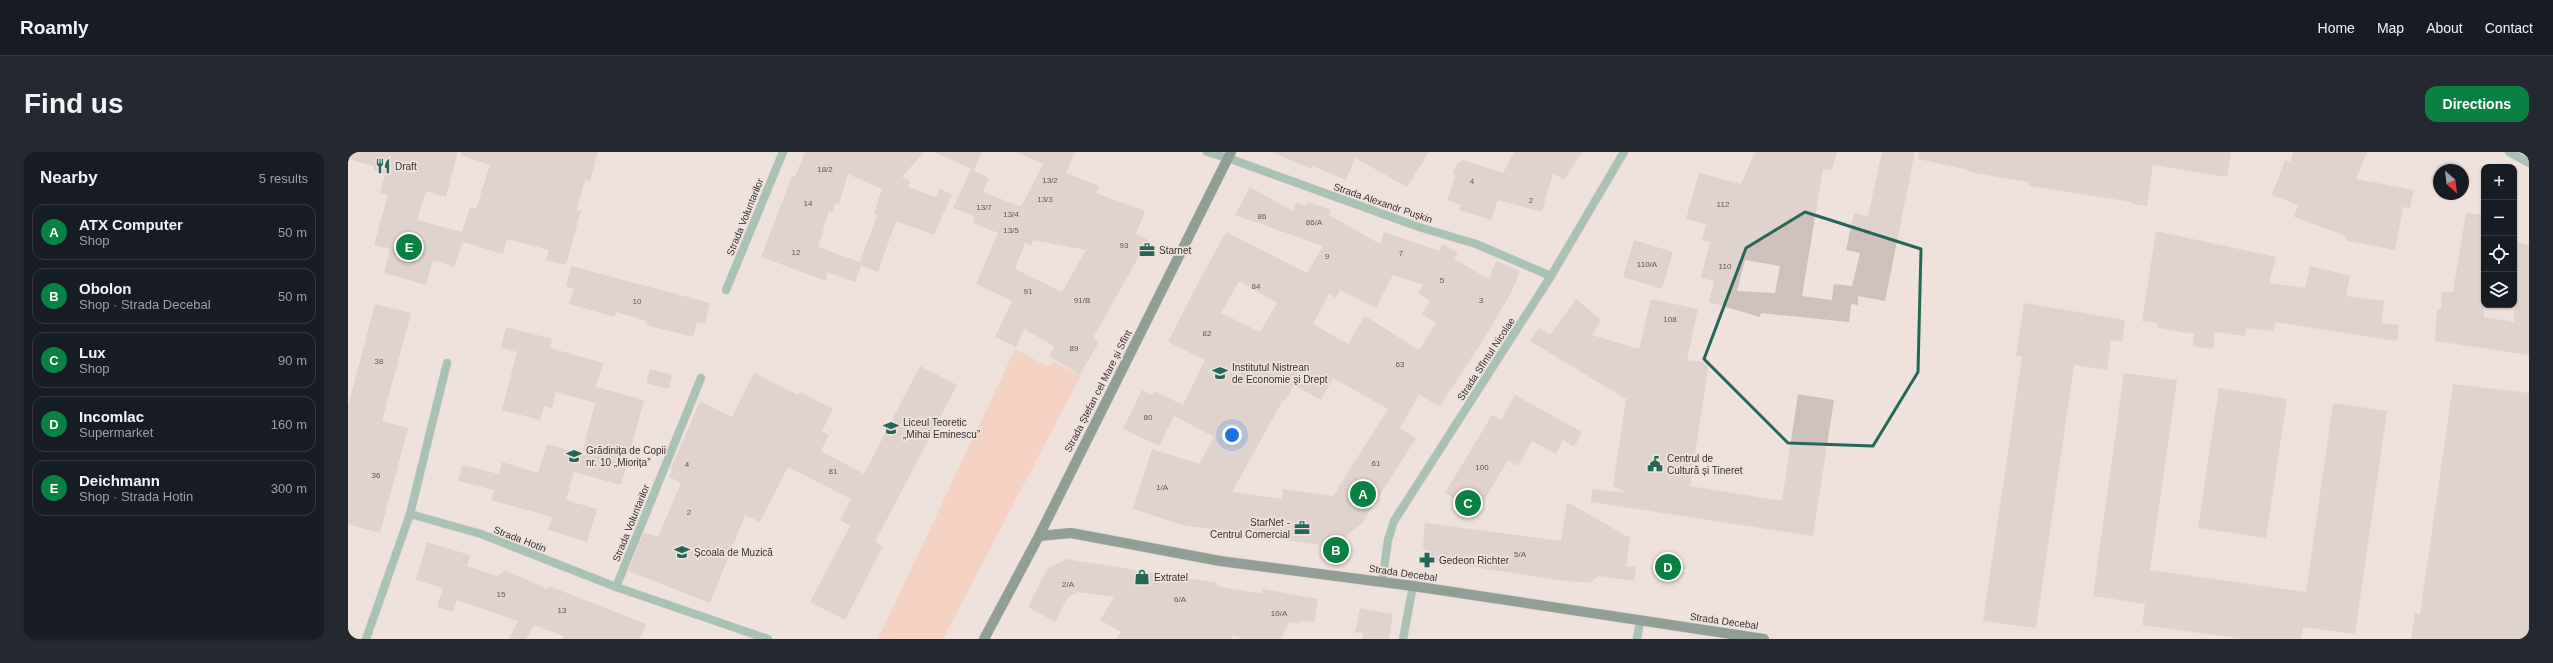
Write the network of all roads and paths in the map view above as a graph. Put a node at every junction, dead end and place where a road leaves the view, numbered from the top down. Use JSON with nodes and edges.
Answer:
{"nodes":[{"id":1,"x":783,"y":152,"type":"edge"},
{"id":2,"x":1207,"y":152,"type":"edge"},
{"id":3,"x":1624,"y":152,"type":"edge"},
{"id":4,"x":2509,"y":152,"type":"edge"},
{"id":5,"x":1229,"y":155,"type":"edge"},
{"id":6,"x":2529,"y":163,"type":"edge"},
{"id":7,"x":1551,"y":276,"type":"junction"},
{"id":8,"x":726,"y":290,"type":"dead end"},
{"id":9,"x":447,"y":363,"type":"dead end"},
{"id":10,"x":701,"y":378,"type":"dead end"},
{"id":11,"x":410,"y":514,"type":"junction"},
{"id":12,"x":1039,"y":536,"type":"junction"},
{"id":13,"x":1382,"y":583,"type":"junction"},
{"id":14,"x":1414,"y":586,"type":"junction"},
{"id":15,"x":616,"y":587,"type":"junction"},
{"id":16,"x":1640,"y":620,"type":"junction"},
{"id":17,"x":366,"y":639,"type":"edge"},
{"id":18,"x":768,"y":639,"type":"edge"},
{"id":19,"x":984,"y":639,"type":"edge"},
{"id":20,"x":1403,"y":639,"type":"edge"},
{"id":21,"x":1637,"y":639,"type":"edge"},
{"id":22,"x":1764,"y":639,"type":"edge"}],
"edges":[{"from":1,"to":8,"type":"street","name":"Strada Voluntarilor"},
{"from":2,"to":5,"type":"street","name":"Strada Alexandr Pușkin"},
{"from":3,"to":7,"type":"street","name":"Strada Sfîntul Nicolae"},
{"from":4,"to":6,"type":"street"},
{"from":5,"to":7,"type":"street","name":"Strada Alexandr Pușkin"},
{"from":5,"to":12,"type":"main road","name":"Strada Ștefan cel Mare și Sfînt"},
{"from":7,"to":13,"type":"street","name":"Strada Sfîntul Nicolae"},
{"from":9,"to":11,"type":"street"},
{"from":10,"to":15,"type":"street","name":"Strada Voluntarilor"},
{"from":11,"to":15,"type":"street","name":"Strada Hotin"},
{"from":11,"to":17,"type":"street"},
{"from":12,"to":13,"type":"main road","name":"Strada Decebal"},
{"from":12,"to":19,"type":"main road","name":"Strada Ștefan cel Mare și Sfînt"},
{"from":13,"to":14,"type":"main road","name":"Strada Decebal"},
{"from":14,"to":16,"type":"main road","name":"Strada Decebal"},
{"from":14,"to":20,"type":"street"},
{"from":15,"to":18,"type":"street","name":"Strada Hotin"},
{"from":16,"to":21,"type":"street"},
{"from":16,"to":22,"type":"main road","name":"Strada Decebal"}]}
